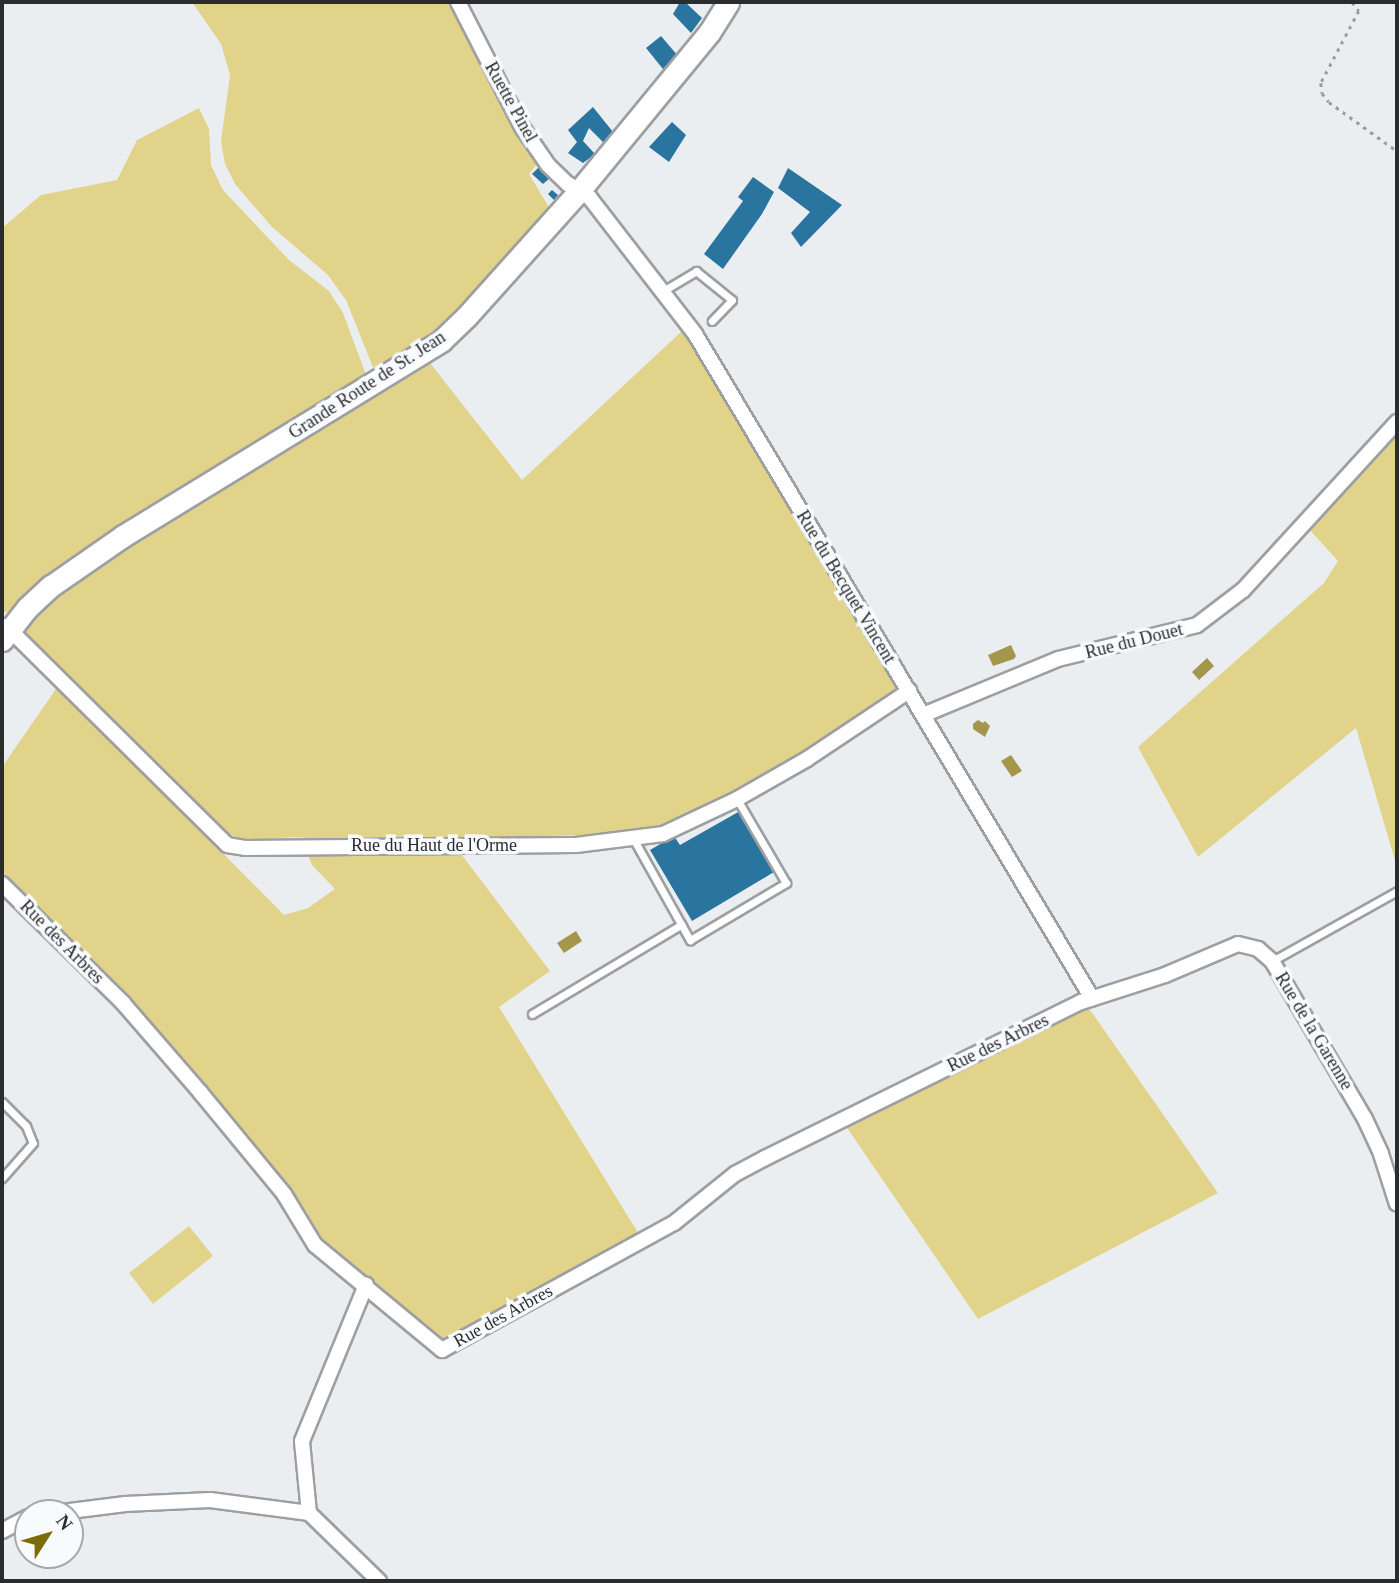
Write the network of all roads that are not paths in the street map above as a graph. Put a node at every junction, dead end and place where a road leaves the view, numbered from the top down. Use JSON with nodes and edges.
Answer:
{"nodes":[{"id":1,"x":458,"y":2,"type":"edge"},
{"id":2,"x":728,"y":2,"type":"edge"},
{"id":3,"x":579,"y":191,"type":"junction"},
{"id":4,"x":663,"y":291,"type":"junction"},
{"id":5,"x":712,"y":321,"type":"dead end"},
{"id":6,"x":1397,"y":422,"type":"edge"},
{"id":7,"x":4,"y":631,"type":"edge"},
{"id":8,"x":909,"y":691,"type":"junction"},
{"id":9,"x":923,"y":715,"type":"junction"},
{"id":10,"x":737,"y":799,"type":"junction"},
{"id":11,"x":634,"y":840,"type":"junction"},
{"id":12,"x":2,"y":884,"type":"edge"},
{"id":13,"x":1397,"y":891,"type":"edge"},
{"id":14,"x":681,"y":925,"type":"junction"},
{"id":15,"x":1272,"y":961,"type":"junction"},
{"id":16,"x":1092,"y":998,"type":"junction"},
{"id":17,"x":531,"y":1014,"type":"dead end"},
{"id":18,"x":2,"y":1102,"type":"edge"},
{"id":19,"x":2,"y":1178,"type":"edge"},
{"id":20,"x":1397,"y":1204,"type":"edge"},
{"id":21,"x":366,"y":1285,"type":"junction"},
{"id":22,"x":84,"y":1509,"type":"edge"},
{"id":23,"x":309,"y":1513,"type":"junction"},
{"id":24,"x":379,"y":1581,"type":"edge"}],
"edges":[{"from":1,"to":3,"type":"street","name":"Ruette Pinel"},
{"from":2,"to":3,"type":"main road","name":"Grande Route de St. Jean"},
{"from":3,"to":4,"type":"street","name":"Rue du Becquet Vincent"},
{"from":3,"to":7,"type":"main road","name":"Grande Route de St. Jean"},
{"from":4,"to":5,"type":"lane"},
{"from":4,"to":8,"type":"street","name":"Rue du Becquet Vincent"},
{"from":6,"to":9,"type":"street","name":"Rue du Douet"},
{"from":7,"to":11,"type":"street","name":"Rue du Haut de l'Orme"},
{"from":8,"to":9,"type":"street","name":"Rue du Becquet Vincent"},
{"from":8,"to":10,"type":"street","name":"Rue du Haut de l'Orme"},
{"from":9,"to":16,"type":"street","name":"Rue du Becquet Vincent"},
{"from":10,"to":11,"type":"street","name":"Rue du Haut de l'Orme"},
{"from":10,"to":14,"type":"lane"},
{"from":11,"to":14,"type":"lane"},
{"from":12,"to":21,"type":"street","name":"Rue des Arbres"},
{"from":13,"to":15,"type":"lane"},
{"from":14,"to":17,"type":"lane"},
{"from":15,"to":16,"type":"street","name":"Rue de la Garenne"},
{"from":15,"to":20,"type":"street","name":"Rue de la Garenne"},
{"from":16,"to":21,"type":"street","name":"Rue des Arbres"},
{"from":18,"to":19,"type":"lane"},
{"from":21,"to":23,"type":"street"},
{"from":22,"to":23,"type":"street"},
{"from":23,"to":24,"type":"street"}]}
